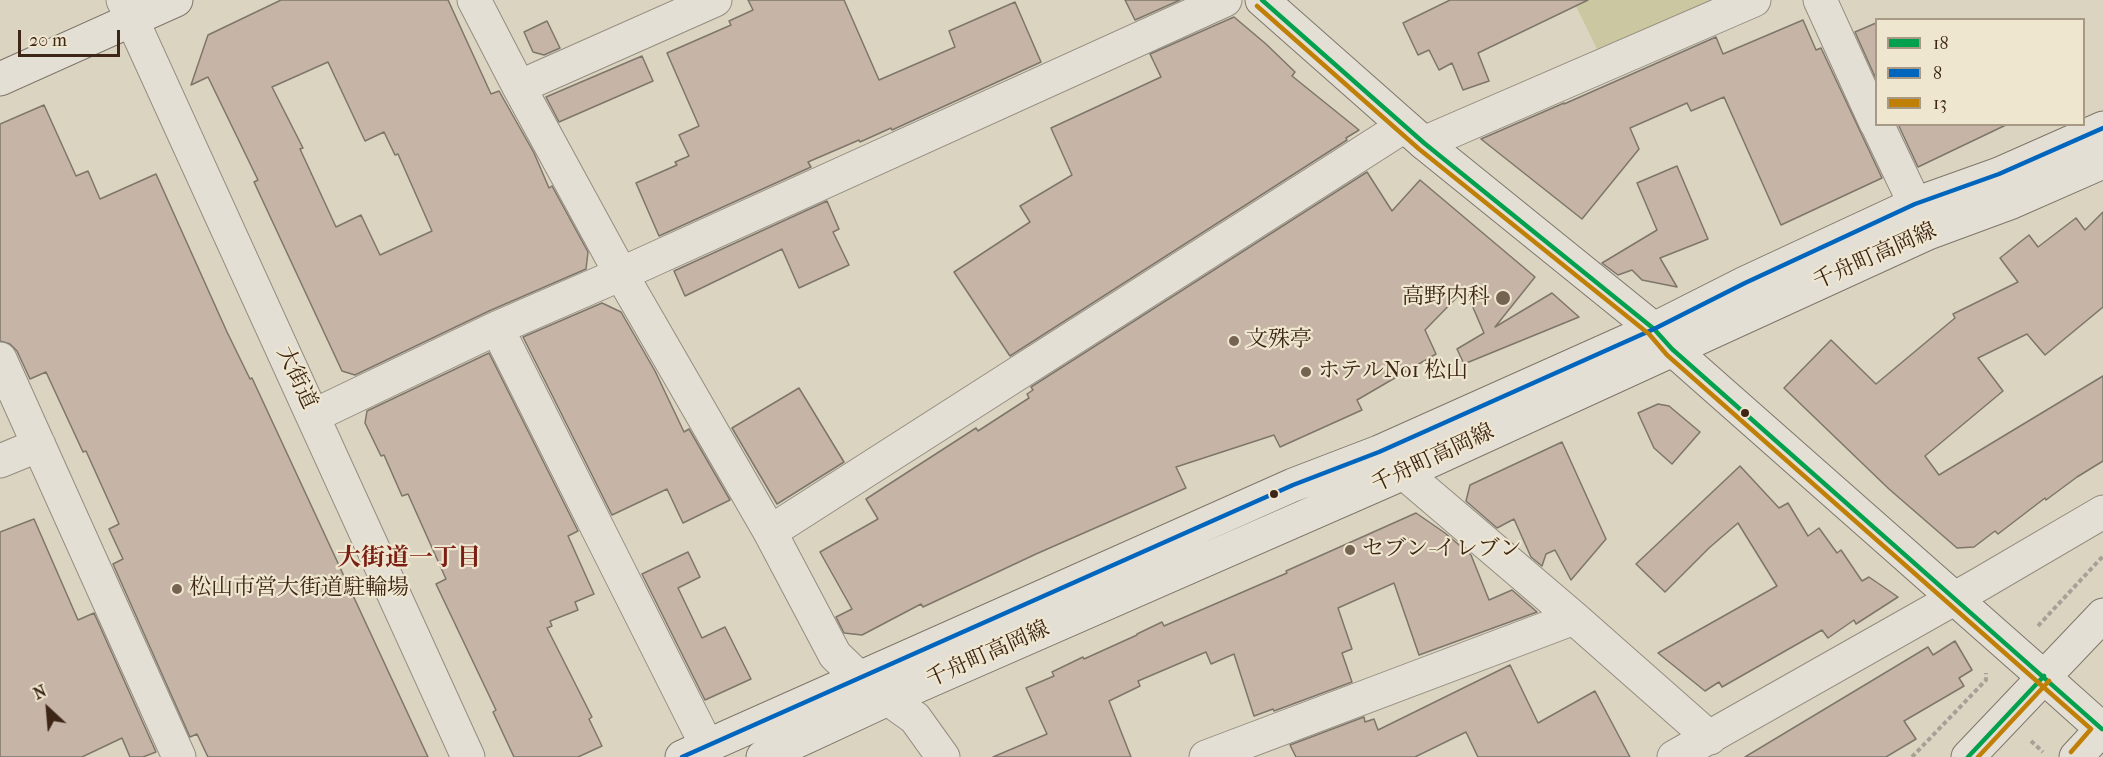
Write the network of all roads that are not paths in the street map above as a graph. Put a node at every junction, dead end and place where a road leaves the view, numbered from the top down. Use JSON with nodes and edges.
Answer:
{"nodes":[{"id":1,"x":176,"y":0,"type":"edge"},
{"id":2,"x":474,"y":0,"type":"edge"},
{"id":3,"x":715,"y":0,"type":"edge"},
{"id":4,"x":1225,"y":0,"type":"edge"},
{"id":5,"x":1262,"y":0,"type":"edge"},
{"id":6,"x":1754,"y":0,"type":"edge"},
{"id":7,"x":1820,"y":0,"type":"edge"},
{"id":8,"x":127,"y":10,"type":"edge"},
{"id":9,"x":0,"y":79,"type":"edge"},
{"id":10,"x":519,"y":87,"type":"junction"},
{"id":11,"x":1875,"y":120,"type":"edge"},
{"id":12,"x":1878,"y":126,"type":"edge"},
{"id":13,"x":2103,"y":128,"type":"edge"},
{"id":14,"x":1414,"y":135,"type":"junction"},
{"id":15,"x":2103,"y":162,"type":"edge"},
{"id":16,"x":1921,"y":218,"type":"junction"},
{"id":17,"x":621,"y":274,"type":"junction"},
{"id":18,"x":497,"y":328,"type":"junction"},
{"id":19,"x":1663,"y":339,"type":"junction"},
{"id":20,"x":0,"y":359,"type":"edge"},
{"id":21,"x":313,"y":416,"type":"junction"},
{"id":22,"x":39,"y":445,"type":"junction"},
{"id":23,"x":1379,"y":452,"type":"junction"},
{"id":24,"x":0,"y":462,"type":"edge"},
{"id":25,"x":1404,"y":473,"type":"junction"},
{"id":26,"x":2103,"y":512,"type":"edge"},
{"id":27,"x":770,"y":532,"type":"junction"},
{"id":28,"x":1954,"y":599,"type":"junction"},
{"id":29,"x":2103,"y":615,"type":"edge"},
{"id":30,"x":1574,"y":618,"type":"junction"},
{"id":31,"x":2044,"y":676,"type":"junction"},
{"id":32,"x":859,"y":678,"type":"junction"},
{"id":33,"x":888,"y":699,"type":"junction"},
{"id":34,"x":2103,"y":729,"type":"edge"},
{"id":35,"x":1710,"y":738,"type":"junction"},
{"id":36,"x":700,"y":754,"type":"edge"},
{"id":37,"x":179,"y":757,"type":"edge"},
{"id":38,"x":468,"y":757,"type":"edge"},
{"id":39,"x":763,"y":757,"type":"edge"},
{"id":40,"x":943,"y":757,"type":"edge"},
{"id":41,"x":1206,"y":757,"type":"edge"},
{"id":42,"x":1674,"y":757,"type":"edge"},
{"id":43,"x":1968,"y":757,"type":"edge"},
{"id":44,"x":2076,"y":757,"type":"edge"}],
"edges":[{"from":1,"to":8,"type":"street"},
{"from":2,"to":10,"type":"street"},
{"from":3,"to":10,"type":"street"},
{"from":4,"to":17,"type":"street"},
{"from":5,"to":14,"type":"street"},
{"from":6,"to":14,"type":"street"},
{"from":7,"to":11,"type":"street"},
{"from":8,"to":9,"type":"street"},
{"from":8,"to":21,"type":"street","name":"大街道"},
{"from":10,"to":17,"type":"street"},
{"from":12,"to":16,"type":"street"},
{"from":13,"to":16,"type":"street","name":"千舟町高岡線"},
{"from":14,"to":19,"type":"street"},
{"from":14,"to":27,"type":"street"},
{"from":15,"to":16,"type":"street","name":"千舟町高岡線"},
{"from":16,"to":19,"type":"street","name":"千舟町高岡線"},
{"from":17,"to":18,"type":"street"},
{"from":17,"to":27,"type":"street"},
{"from":18,"to":21,"type":"street"},
{"from":18,"to":36,"type":"street"},
{"from":19,"to":23,"type":"street","name":"千舟町高岡線"},
{"from":19,"to":25,"type":"street","name":"千舟町高岡線"},
{"from":19,"to":28,"type":"street"},
{"from":20,"to":22,"type":"street"},
{"from":21,"to":38,"type":"street","name":"大街道"},
{"from":22,"to":24,"type":"street"},
{"from":22,"to":37,"type":"street"},
{"from":23,"to":25,"type":"street"},
{"from":23,"to":32,"type":"street","name":"千舟町高岡線"},
{"from":25,"to":30,"type":"street"},
{"from":25,"to":33,"type":"street","name":"千舟町高岡線"},
{"from":26,"to":28,"type":"street"},
{"from":27,"to":32,"type":"street"},
{"from":28,"to":31,"type":"street"},
{"from":28,"to":35,"type":"street"},
{"from":29,"to":31,"type":"street"},
{"from":30,"to":35,"type":"street"},
{"from":30,"to":41,"type":"street"},
{"from":31,"to":34,"type":"street"},
{"from":31,"to":43,"type":"street"},
{"from":32,"to":33,"type":"street"},
{"from":32,"to":36,"type":"street","name":"千舟町高岡線"},
{"from":33,"to":39,"type":"street","name":"千舟町高岡線"},
{"from":33,"to":40,"type":"street"},
{"from":34,"to":44,"type":"street"},
{"from":35,"to":42,"type":"street"}]}
